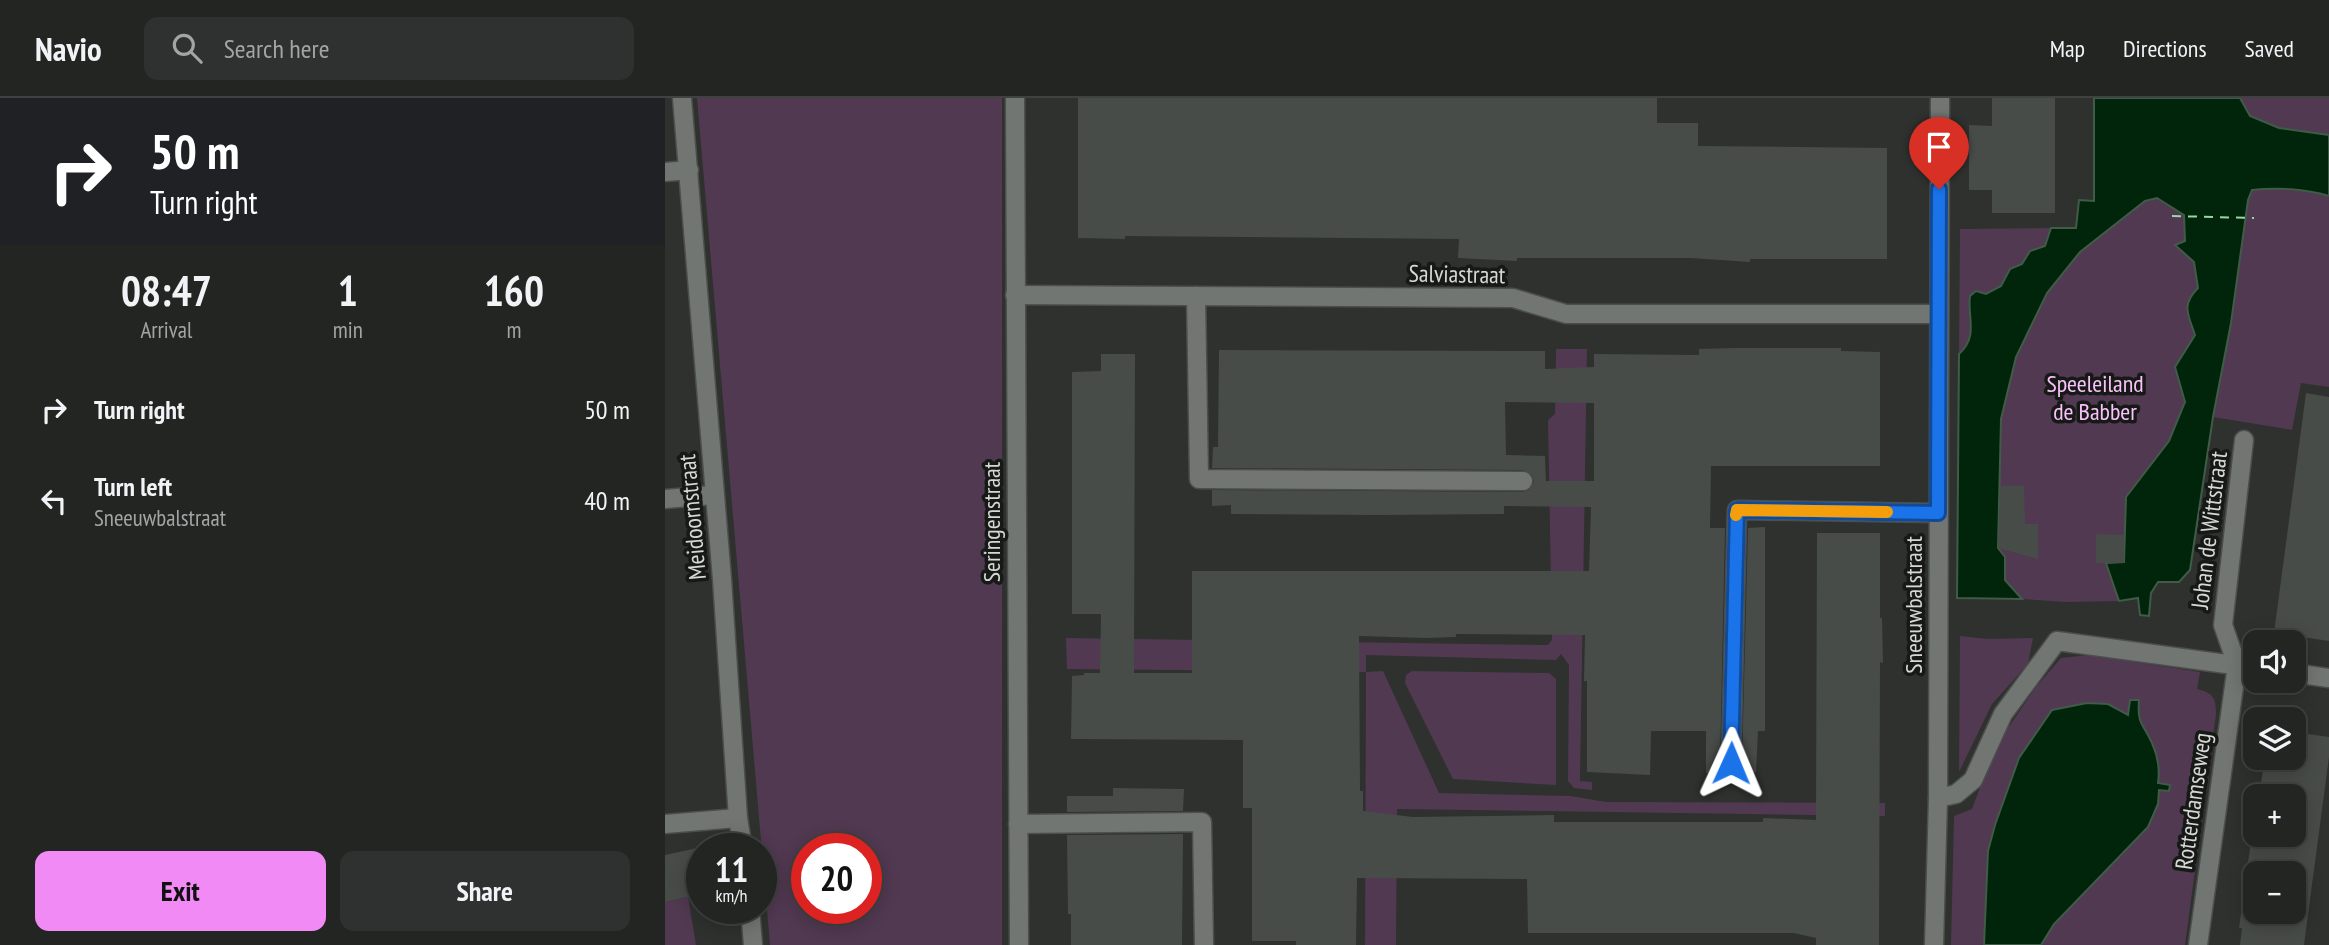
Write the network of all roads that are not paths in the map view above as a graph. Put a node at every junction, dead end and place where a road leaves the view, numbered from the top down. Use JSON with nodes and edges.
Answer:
{"nodes":[{"id":1,"x":682,"y":98,"type":"edge"},
{"id":2,"x":1016,"y":98,"type":"edge"},
{"id":3,"x":1940,"y":98,"type":"edge"},
{"id":4,"x":689,"y":170,"type":"junction"},
{"id":5,"x":665,"y":172,"type":"edge"},
{"id":6,"x":1015,"y":295,"type":"junction"},
{"id":7,"x":1196,"y":296,"type":"junction"},
{"id":8,"x":1938,"y":314,"type":"junction"},
{"id":9,"x":2244,"y":440,"type":"dead end"},
{"id":10,"x":1523,"y":481,"type":"dead end"},
{"id":11,"x":713,"y":495,"type":"junction"},
{"id":12,"x":665,"y":499,"type":"edge"},
{"id":13,"x":1938,"y":513,"type":"junction"},
{"id":14,"x":2237,"y":665,"type":"junction"},
{"id":15,"x":2243,"y":666,"type":"edge"},
{"id":16,"x":2306,"y":675,"type":"edge"},
{"id":17,"x":2329,"y":678,"type":"edge"},
{"id":18,"x":1731,"y":763,"type":"dead end"},
{"id":19,"x":1938,"y":798,"type":"junction"},
{"id":20,"x":739,"y":818,"type":"junction"},
{"id":21,"x":665,"y":824,"type":"edge"},
{"id":22,"x":1018,"y":824,"type":"junction"},
{"id":23,"x":741,"y":833,"type":"edge"},
{"id":24,"x":751,"y":924,"type":"edge"},
{"id":25,"x":753,"y":945,"type":"edge"},
{"id":26,"x":1019,"y":945,"type":"edge"},
{"id":27,"x":1204,"y":945,"type":"edge"},
{"id":28,"x":1934,"y":945,"type":"edge"},
{"id":29,"x":2198,"y":945,"type":"edge"}],
"edges":[{"from":1,"to":4,"type":"street","name":"Meidoornstraat"},
{"from":2,"to":6,"type":"street","name":"Seringenstraat"},
{"from":3,"to":8,"type":"street","name":"Sneeuwbalstraat"},
{"from":4,"to":5,"type":"street"},
{"from":4,"to":11,"type":"street","name":"Meidoornstraat"},
{"from":6,"to":7,"type":"street","name":"Salviastraat"},
{"from":6,"to":22,"type":"street","name":"Seringenstraat"},
{"from":7,"to":8,"type":"street","name":"Salviastraat"},
{"from":7,"to":10,"type":"street"},
{"from":8,"to":13,"type":"street","name":"Sneeuwbalstraat"},
{"from":9,"to":14,"type":"street","name":"Johan de Wittstraat"},
{"from":11,"to":12,"type":"street"},
{"from":11,"to":20,"type":"street","name":"Meidoornstraat"},
{"from":13,"to":18,"type":"street"},
{"from":13,"to":19,"type":"street","name":"Sneeuwbalstraat"},
{"from":14,"to":15,"type":"street"},
{"from":14,"to":19,"type":"street"},
{"from":14,"to":29,"type":"street","name":"Rotterdamseweg"},
{"from":16,"to":17,"type":"street"},
{"from":19,"to":28,"type":"street","name":"Sneeuwbalstraat"},
{"from":20,"to":21,"type":"street"},
{"from":20,"to":23,"type":"street","name":"Meidoornstraat"},
{"from":22,"to":26,"type":"street","name":"Seringenstraat"},
{"from":22,"to":27,"type":"street"},
{"from":24,"to":25,"type":"street"}]}
